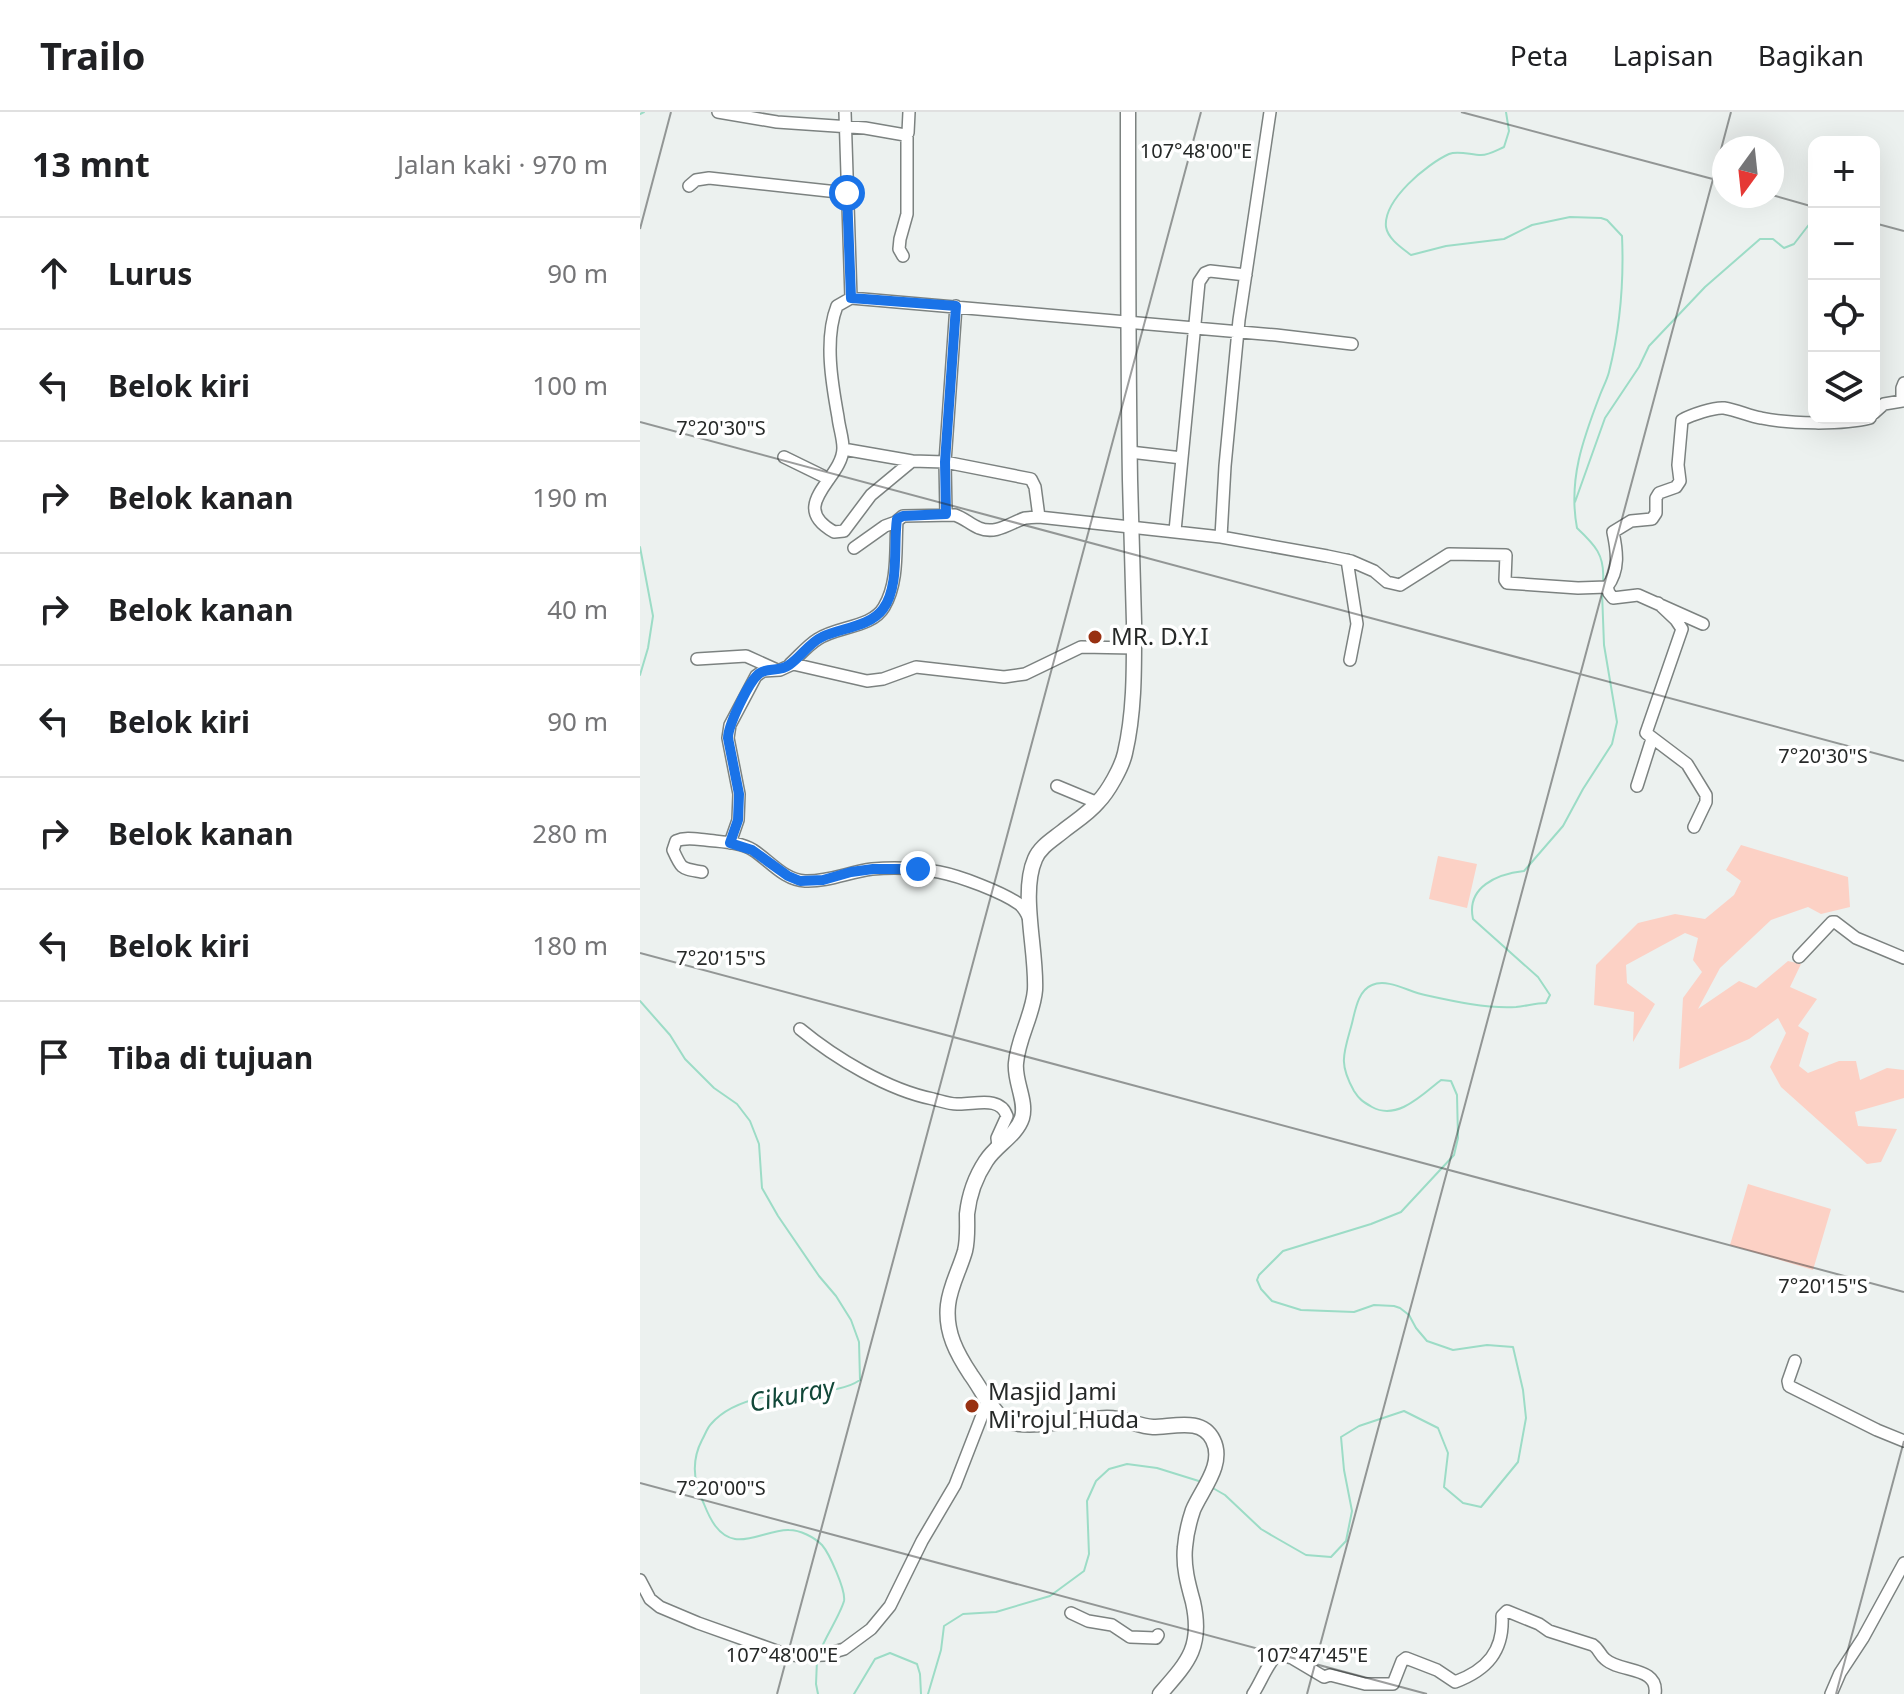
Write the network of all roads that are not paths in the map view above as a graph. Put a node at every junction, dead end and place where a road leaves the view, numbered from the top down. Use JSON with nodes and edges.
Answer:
{"nodes":[{"id":1,"x":718,"y":112,"type":"edge"},
{"id":2,"x":845,"y":112,"type":"edge"},
{"id":3,"x":909,"y":112,"type":"edge"},
{"id":4,"x":1128,"y":112,"type":"edge"},
{"id":5,"x":1270,"y":112,"type":"edge"},
{"id":6,"x":845,"y":127,"type":"junction"},
{"id":7,"x":907,"y":135,"type":"junction"},
{"id":8,"x":689,"y":186,"type":"dead end"},
{"id":9,"x":847,"y":193,"type":"junction"},
{"id":10,"x":903,"y":256,"type":"dead end"},
{"id":11,"x":1246,"y":275,"type":"junction"},
{"id":12,"x":851,"y":298,"type":"junction"},
{"id":13,"x":956,"y":306,"type":"junction"},
{"id":14,"x":1129,"y":323,"type":"junction"},
{"id":15,"x":1196,"y":329,"type":"junction"},
{"id":16,"x":1239,"y":332,"type":"junction"},
{"id":17,"x":1352,"y":344,"type":"dead end"},
{"id":18,"x":1904,"y":383,"type":"edge"},
{"id":19,"x":1880,"y":408,"type":"edge"},
{"id":20,"x":1808,"y":423,"type":"edge"},
{"id":21,"x":843,"y":449,"type":"junction"},
{"id":22,"x":1130,"y":452,"type":"junction"},
{"id":23,"x":784,"y":457,"type":"dead end"},
{"id":24,"x":1182,"y":458,"type":"junction"},
{"id":25,"x":912,"y":461,"type":"junction"},
{"id":26,"x":945,"y":462,"type":"junction"},
{"id":27,"x":829,"y":479,"type":"junction"},
{"id":28,"x":946,"y":514,"type":"junction"},
{"id":29,"x":1039,"y":517,"type":"junction"},
{"id":30,"x":896,"y":522,"type":"junction"},
{"id":31,"x":1132,"y":528,"type":"junction"},
{"id":32,"x":1175,"y":531,"type":"junction"},
{"id":33,"x":1221,"y":537,"type":"junction"},
{"id":34,"x":854,"y":548,"type":"dead end"},
{"id":35,"x":1347,"y":560,"type":"junction"},
{"id":36,"x":1606,"y":587,"type":"junction"},
{"id":37,"x":1658,"y":603,"type":"junction"},
{"id":38,"x":1703,"y":624,"type":"dead end"},
{"id":39,"x":1134,"y":648,"type":"junction"},
{"id":40,"x":697,"y":659,"type":"dead end"},
{"id":41,"x":1350,"y":660,"type":"dead end"},
{"id":42,"x":790,"y":664,"type":"junction"},
{"id":43,"x":777,"y":670,"type":"junction"},
{"id":44,"x":1652,"y":739,"type":"junction"},
{"id":45,"x":1057,"y":786,"type":"dead end"},
{"id":46,"x":1637,"y":786,"type":"dead end"},
{"id":47,"x":1098,"y":803,"type":"junction"},
{"id":48,"x":1694,"y":827,"type":"dead end"},
{"id":49,"x":730,"y":843,"type":"junction"},
{"id":50,"x":702,"y":872,"type":"dead end"},
{"id":51,"x":1031,"y":924,"type":"junction"},
{"id":52,"x":1799,"y":957,"type":"dead end"},
{"id":53,"x":1904,"y":958,"type":"edge"},
{"id":54,"x":800,"y":1029,"type":"dead end"},
{"id":55,"x":998,"y":1146,"type":"junction"},
{"id":56,"x":1795,"y":1361,"type":"dead end"},
{"id":57,"x":988,"y":1400,"type":"junction"},
{"id":58,"x":1904,"y":1441,"type":"edge"},
{"id":59,"x":1904,"y":1563,"type":"edge"},
{"id":60,"x":640,"y":1580,"type":"edge"},
{"id":61,"x":1071,"y":1613,"type":"dead end"},
{"id":62,"x":1158,"y":1635,"type":"dead end"},
{"id":63,"x":1160,"y":1694,"type":"edge"},
{"id":64,"x":1253,"y":1694,"type":"edge"},
{"id":65,"x":1655,"y":1694,"type":"edge"},
{"id":66,"x":1831,"y":1694,"type":"edge"}],
"edges":[{"from":1,"to":6,"type":"street"},
{"from":2,"to":6,"type":"street"},
{"from":3,"to":7,"type":"street"},
{"from":4,"to":14,"type":"main road"},
{"from":5,"to":11,"type":"street"},
{"from":6,"to":7,"type":"street"},
{"from":6,"to":9,"type":"street"},
{"from":7,"to":10,"type":"street"},
{"from":8,"to":9,"type":"street"},
{"from":9,"to":12,"type":"street"},
{"from":11,"to":15,"type":"street"},
{"from":11,"to":16,"type":"street"},
{"from":12,"to":13,"type":"street"},
{"from":12,"to":21,"type":"street"},
{"from":13,"to":14,"type":"street"},
{"from":13,"to":26,"type":"street"},
{"from":14,"to":15,"type":"street"},
{"from":14,"to":22,"type":"main road"},
{"from":15,"to":16,"type":"street"},
{"from":15,"to":24,"type":"street"},
{"from":16,"to":17,"type":"street"},
{"from":16,"to":33,"type":"street"},
{"from":18,"to":19,"type":"street"},
{"from":20,"to":36,"type":"street"},
{"from":21,"to":25,"type":"street"},
{"from":21,"to":27,"type":"street"},
{"from":22,"to":24,"type":"street"},
{"from":22,"to":31,"type":"main road"},
{"from":23,"to":27,"type":"street"},
{"from":24,"to":32,"type":"street"},
{"from":25,"to":26,"type":"street"},
{"from":25,"to":27,"type":"street"},
{"from":26,"to":28,"type":"street"},
{"from":26,"to":29,"type":"street"},
{"from":28,"to":29,"type":"street"},
{"from":28,"to":30,"type":"street"},
{"from":29,"to":31,"type":"street"},
{"from":30,"to":34,"type":"street"},
{"from":30,"to":42,"type":"street"},
{"from":31,"to":32,"type":"street"},
{"from":31,"to":39,"type":"main road"},
{"from":32,"to":33,"type":"street"},
{"from":33,"to":35,"type":"street"},
{"from":35,"to":36,"type":"street"},
{"from":35,"to":41,"type":"street"},
{"from":36,"to":37,"type":"street"},
{"from":37,"to":38,"type":"street"},
{"from":37,"to":44,"type":"street"},
{"from":39,"to":42,"type":"street"},
{"from":39,"to":47,"type":"main road"},
{"from":40,"to":43,"type":"street"},
{"from":42,"to":43,"type":"street"},
{"from":43,"to":49,"type":"street"},
{"from":44,"to":46,"type":"street"},
{"from":44,"to":48,"type":"street"},
{"from":45,"to":47,"type":"street"},
{"from":47,"to":51,"type":"main road"},
{"from":49,"to":50,"type":"street"},
{"from":49,"to":51,"type":"street"},
{"from":51,"to":55,"type":"main road"},
{"from":52,"to":53,"type":"street"},
{"from":54,"to":55,"type":"street"},
{"from":55,"to":57,"type":"main road"},
{"from":56,"to":58,"type":"street"},
{"from":57,"to":60,"type":"street"},
{"from":57,"to":63,"type":"main road"},
{"from":59,"to":66,"type":"street"},
{"from":61,"to":62,"type":"street"},
{"from":64,"to":65,"type":"street"}]}
